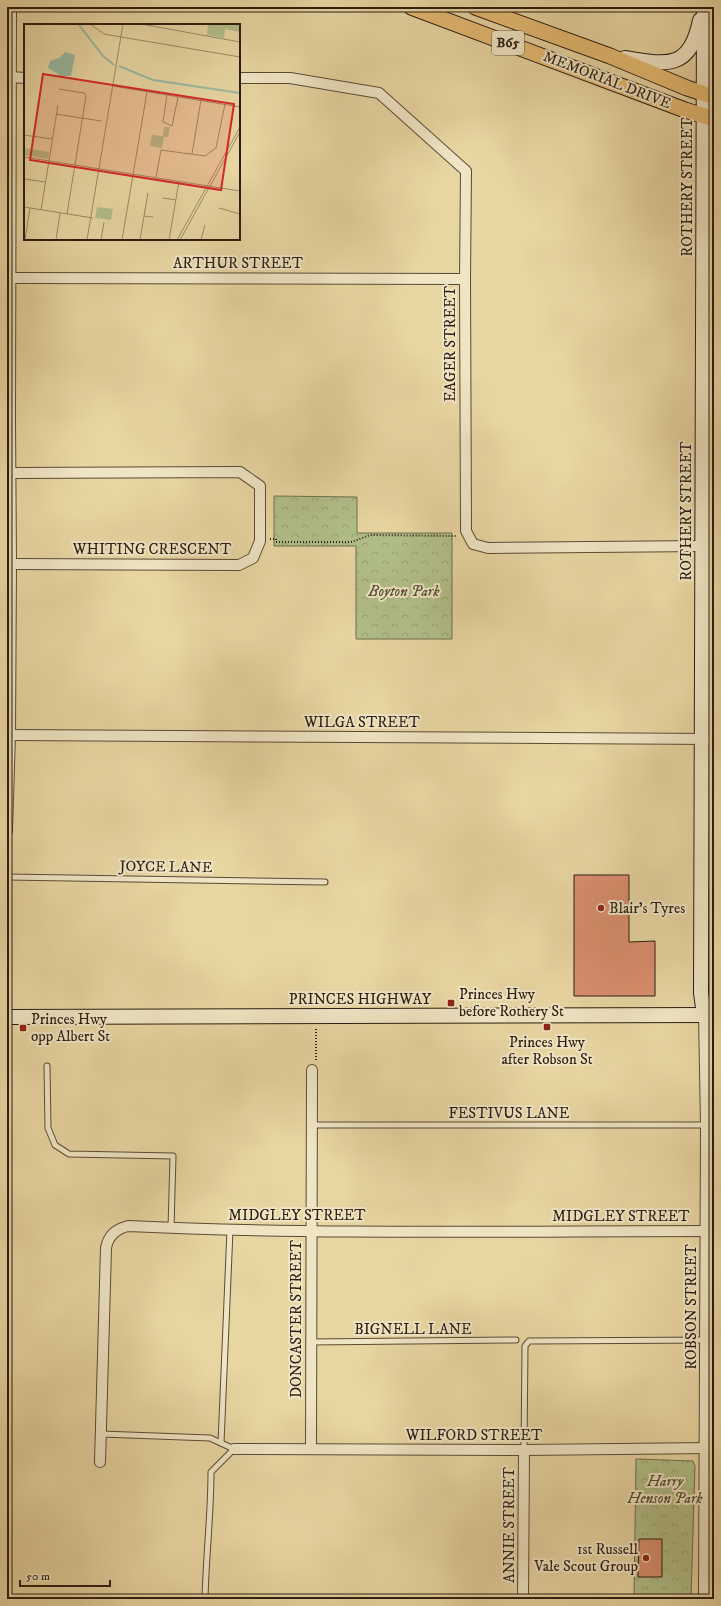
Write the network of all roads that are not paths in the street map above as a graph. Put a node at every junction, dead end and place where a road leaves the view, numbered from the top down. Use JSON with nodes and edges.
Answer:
{"nodes":[{"id":1,"x":11,"y":7,"type":"edge"},
{"id":2,"x":411,"y":7,"type":"edge"},
{"id":3,"x":475,"y":7,"type":"edge"},
{"id":4,"x":704,"y":7,"type":"edge"},
{"id":5,"x":610,"y":56,"type":"junction"},
{"id":6,"x":11,"y":78,"type":"junction"},
{"id":7,"x":24,"y":78,"type":"edge"},
{"id":8,"x":240,"y":78,"type":"edge"},
{"id":9,"x":710,"y":96,"type":"edge"},
{"id":10,"x":709,"y":117,"type":"edge"},
{"id":11,"x":714,"y":169,"type":"edge"},
{"id":12,"x":704,"y":196,"type":"junction"},
{"id":13,"x":9,"y":222,"type":"edge"},
{"id":14,"x":11,"y":278,"type":"junction"},
{"id":15,"x":464,"y":279,"type":"junction"},
{"id":16,"x":709,"y":356,"type":"edge"},
{"id":17,"x":8,"y":420,"type":"edge"},
{"id":18,"x":10,"y":473,"type":"junction"},
{"id":19,"x":703,"y":546,"type":"junction"},
{"id":20,"x":11,"y":564,"type":"junction"},
{"id":21,"x":10,"y":735,"type":"junction"},
{"id":22,"x":708,"y":738,"type":"edge"},
{"id":23,"x":7,"y":831,"type":"edge"},
{"id":24,"x":7,"y":877,"type":"edge"},
{"id":25,"x":324,"y":882,"type":"dead end"},
{"id":26,"x":709,"y":1015,"type":"edge"},
{"id":27,"x":7,"y":1017,"type":"edge"},
{"id":28,"x":47,"y":1066,"type":"dead end"},
{"id":29,"x":314,"y":1069,"type":"road end"},
{"id":30,"x":312,"y":1125,"type":"junction"},
{"id":31,"x":710,"y":1125,"type":"edge"},
{"id":32,"x":171,"y":1228,"type":"junction"},
{"id":33,"x":230,"y":1230,"type":"junction"},
{"id":34,"x":311,"y":1231,"type":"junction"},
{"id":35,"x":710,"y":1231,"type":"edge"},
{"id":36,"x":516,"y":1340,"type":"dead end"},
{"id":37,"x":710,"y":1340,"type":"edge"},
{"id":38,"x":311,"y":1342,"type":"junction"},
{"id":39,"x":101,"y":1434,"type":"junction"},
{"id":40,"x":221,"y":1443,"type":"junction"},
{"id":41,"x":710,"y":1448,"type":"edge"},
{"id":42,"x":234,"y":1449,"type":"junction"},
{"id":43,"x":311,"y":1449,"type":"junction"},
{"id":44,"x":524,"y":1450,"type":"junction"},
{"id":45,"x":100,"y":1462,"type":"dead end"},
{"id":46,"x":205,"y":1599,"type":"edge"},
{"id":47,"x":523,"y":1599,"type":"edge"},
{"id":48,"x":704,"y":1599,"type":"edge"}],
"edges":[{"from":1,"to":6,"type":"street"},
{"from":2,"to":10,"type":"main road","name":"MEMORIAL DRIVE","number":"B65"},
{"from":3,"to":5,"type":"main road","name":"MEMORIAL DRIVE","number":"B65"},
{"from":4,"to":5,"type":"main road"},
{"from":4,"to":9,"type":"main road","name":"ROTHERY STREET"},
{"from":5,"to":9,"type":"main road","name":"MEMORIAL DRIVE","number":"B65"},
{"from":6,"to":7,"type":"street"},
{"from":6,"to":13,"type":"street"},
{"from":8,"to":15,"type":"street","name":"EAGER STREET"},
{"from":9,"to":10,"type":"main road","name":"ROTHERY STREET"},
{"from":10,"to":12,"type":"main road","name":"ROTHERY STREET"},
{"from":11,"to":12,"type":"main road"},
{"from":12,"to":16,"type":"main road","name":"ROTHERY STREET"},
{"from":13,"to":14,"type":"street"},
{"from":14,"to":15,"type":"street","name":"ARTHUR STREET"},
{"from":14,"to":17,"type":"street"},
{"from":15,"to":19,"type":"street","name":"EAGER STREET"},
{"from":16,"to":19,"type":"main road","name":"ROTHERY STREET"},
{"from":17,"to":18,"type":"street"},
{"from":18,"to":20,"type":"street"},
{"from":18,"to":20,"type":"street","name":"WHITING CRESCENT"},
{"from":19,"to":22,"type":"main road","name":"ROTHERY STREET"},
{"from":20,"to":21,"type":"street"},
{"from":21,"to":22,"type":"street","name":"WILGA STREET"},
{"from":21,"to":23,"type":"street"},
{"from":22,"to":26,"type":"main road","name":"ROTHERY STREET"},
{"from":24,"to":25,"type":"lane","name":"JOYCE LANE"},
{"from":26,"to":27,"type":"main road","name":"PRINCES HIGHWAY"},
{"from":26,"to":31,"type":"street","name":"ROBSON STREET"},
{"from":28,"to":32,"type":"lane"},
{"from":29,"to":30,"type":"street","name":"DONCASTER STREET"},
{"from":30,"to":31,"type":"lane","name":"FESTIVUS LANE"},
{"from":30,"to":34,"type":"street","name":"DONCASTER STREET"},
{"from":31,"to":35,"type":"street","name":"ROBSON STREET"},
{"from":32,"to":33,"type":"street","name":"MIDGLEY STREET"},
{"from":32,"to":39,"type":"street","name":"MIDGLEY STREET"},
{"from":33,"to":34,"type":"street","name":"MIDGLEY STREET"},
{"from":33,"to":40,"type":"lane"},
{"from":34,"to":35,"type":"street","name":"MIDGLEY STREET"},
{"from":34,"to":38,"type":"street","name":"DONCASTER STREET"},
{"from":35,"to":37,"type":"street","name":"ROBSON STREET"},
{"from":36,"to":38,"type":"lane","name":"BIGNELL LANE"},
{"from":37,"to":41,"type":"street","name":"ROBSON STREET"},
{"from":37,"to":44,"type":"lane"},
{"from":38,"to":43,"type":"street","name":"DONCASTER STREET"},
{"from":39,"to":40,"type":"lane"},
{"from":39,"to":45,"type":"street","name":"MIDGLEY STREET"},
{"from":40,"to":42,"type":"lane"},
{"from":41,"to":44,"type":"street","name":"WILFORD STREET"},
{"from":41,"to":48,"type":"street","name":"ROBSON STREET"},
{"from":42,"to":43,"type":"street","name":"WILFORD STREET"},
{"from":42,"to":46,"type":"lane"},
{"from":43,"to":44,"type":"street","name":"WILFORD STREET"},
{"from":44,"to":47,"type":"street","name":"ANNIE STREET"}]}
